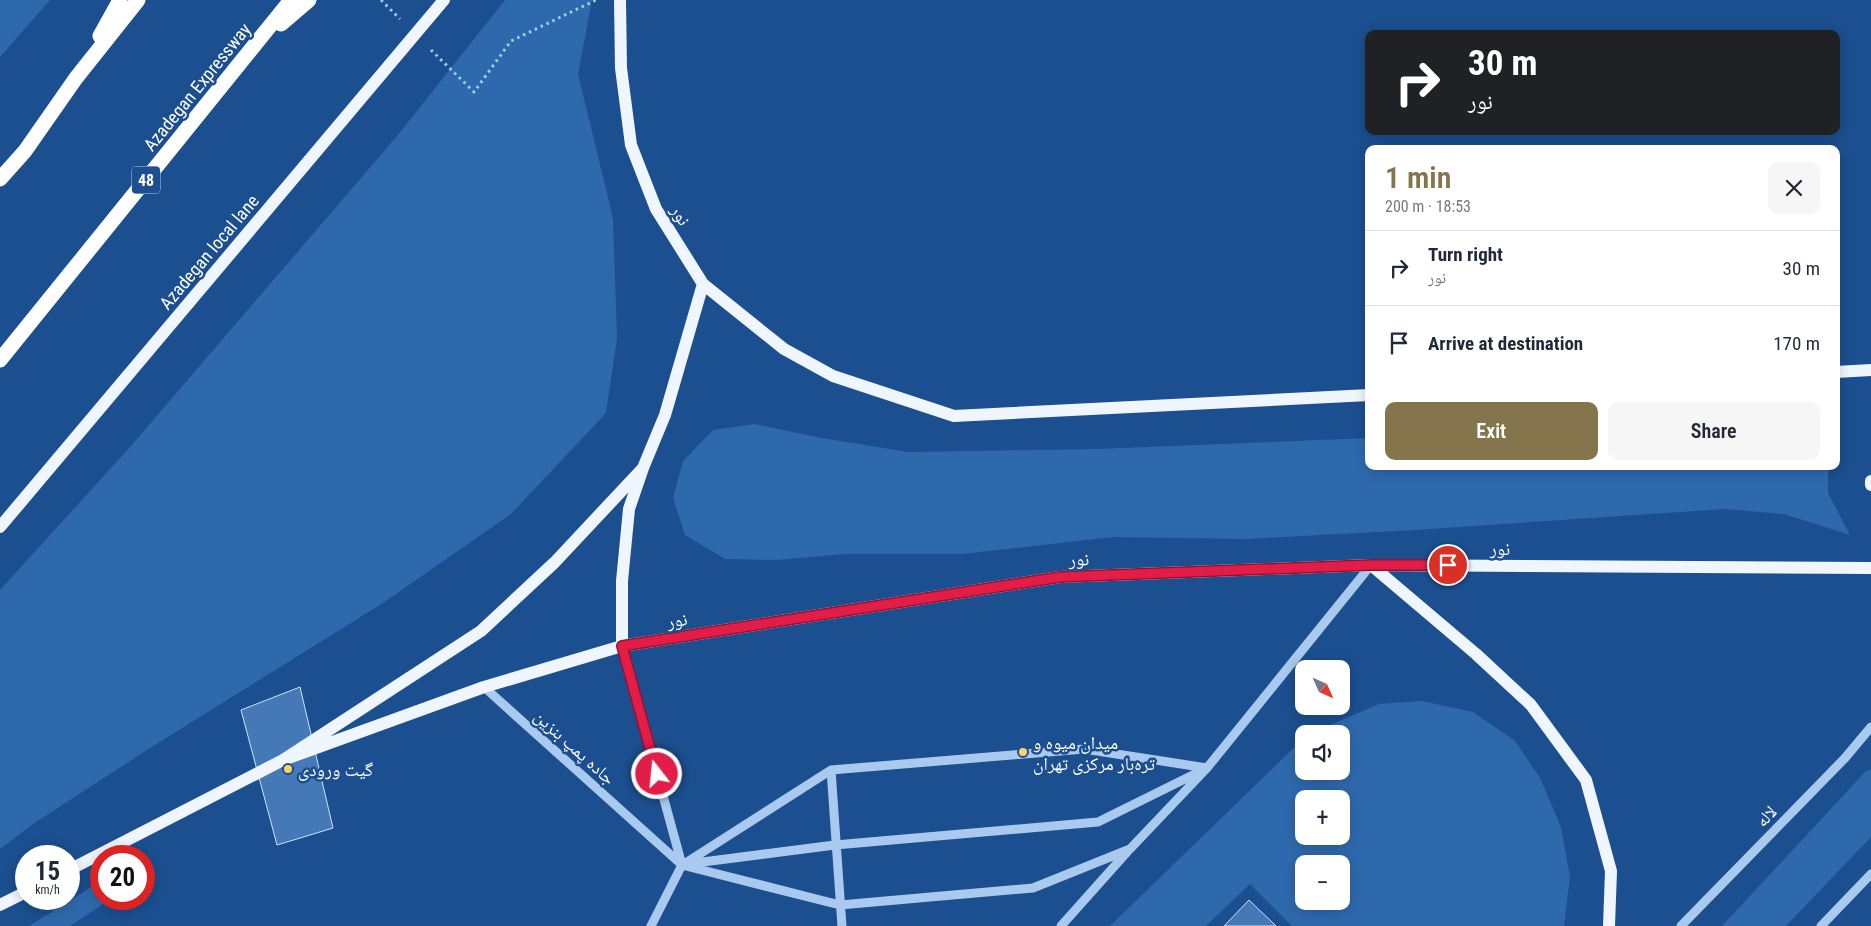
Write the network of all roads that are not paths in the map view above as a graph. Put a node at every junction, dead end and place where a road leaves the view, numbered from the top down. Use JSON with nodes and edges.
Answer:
{"nodes":[{"id":1,"x":120,"y":0,"type":"edge"},
{"id":2,"x":138,"y":0,"type":"edge"},
{"id":3,"x":291,"y":0,"type":"edge"},
{"id":4,"x":308,"y":0,"type":"edge"},
{"id":5,"x":444,"y":0,"type":"edge"},
{"id":6,"x":620,"y":0,"type":"edge"},
{"id":7,"x":254,"y":48,"type":"junction"},
{"id":8,"x":76,"y":78,"type":"junction"},
{"id":9,"x":25,"y":150,"type":"junction"},
{"id":10,"x":0,"y":173,"type":"edge"},
{"id":11,"x":0,"y":179,"type":"edge"},
{"id":12,"x":703,"y":284,"type":"junction"},
{"id":13,"x":0,"y":360,"type":"edge"},
{"id":14,"x":1871,"y":370,"type":"edge"},
{"id":15,"x":1840,"y":372,"type":"edge"},
{"id":16,"x":1365,"y":395,"type":"edge"},
{"id":17,"x":643,"y":468,"type":"junction"},
{"id":18,"x":1871,"y":480,"type":"edge"},
{"id":19,"x":1871,"y":484,"type":"edge"},
{"id":20,"x":0,"y":526,"type":"edge"},
{"id":21,"x":1371,"y":565,"type":"junction"},
{"id":22,"x":1871,"y":568,"type":"edge"},
{"id":23,"x":622,"y":646,"type":"junction"},
{"id":24,"x":484,"y":687,"type":"junction"},
{"id":25,"x":1871,"y":727,"type":"edge"},
{"id":26,"x":283,"y":760,"type":"junction"},
{"id":27,"x":1207,"y":768,"type":"junction"},
{"id":28,"x":831,"y":770,"type":"junction"},
{"id":29,"x":835,"y":845,"type":"junction"},
{"id":30,"x":1130,"y":849,"type":"junction"},
{"id":31,"x":80,"y":864,"type":"edge"},
{"id":32,"x":682,"y":865,"type":"junction"},
{"id":33,"x":1871,"y":874,"type":"edge"},
{"id":34,"x":15,"y":898,"type":"edge"},
{"id":35,"x":0,"y":905,"type":"edge"},
{"id":36,"x":840,"y":905,"type":"junction"},
{"id":37,"x":651,"y":926,"type":"edge"},
{"id":38,"x":842,"y":926,"type":"edge"},
{"id":39,"x":1061,"y":926,"type":"edge"},
{"id":40,"x":1609,"y":926,"type":"edge"},
{"id":41,"x":1681,"y":926,"type":"edge"},
{"id":42,"x":1821,"y":926,"type":"edge"}],
"edges":[{"from":1,"to":8,"type":"highway"},
{"from":2,"to":8,"type":"highway"},
{"from":3,"to":7,"type":"highway","name":"Azadegan Expressway","number":"48"},
{"from":4,"to":7,"type":"highway"},
{"from":5,"to":20,"type":"main road","name":"Azadegan local lane"},
{"from":6,"to":12,"type":"main road","name":"نور"},
{"from":7,"to":13,"type":"highway","name":"Azadegan Expressway","number":"48"},
{"from":8,"to":9,"type":"highway"},
{"from":9,"to":10,"type":"street"},
{"from":9,"to":11,"type":"highway"},
{"from":12,"to":16,"type":"main road","name":"نور"},
{"from":12,"to":17,"type":"main road"},
{"from":14,"to":15,"type":"main road"},
{"from":17,"to":23,"type":"main road"},
{"from":17,"to":26,"type":"main road"},
{"from":18,"to":19,"type":"main road"},
{"from":21,"to":22,"type":"main road","name":"نور"},
{"from":21,"to":23,"type":"main road","name":"نور"},
{"from":21,"to":27,"type":"street"},
{"from":21,"to":40,"type":"main road"},
{"from":23,"to":24,"type":"main road","name":"نور"},
{"from":23,"to":32,"type":"street"},
{"from":24,"to":26,"type":"main road","name":"نور"},
{"from":24,"to":32,"type":"street","name":"جاده پمپ بنزین"},
{"from":25,"to":41,"type":"street","name":"لاله"},
{"from":26,"to":31,"type":"main road"},
{"from":27,"to":28,"type":"street"},
{"from":27,"to":29,"type":"street"},
{"from":27,"to":30,"type":"street"},
{"from":28,"to":29,"type":"street"},
{"from":28,"to":32,"type":"street"},
{"from":29,"to":32,"type":"street"},
{"from":29,"to":36,"type":"street"},
{"from":30,"to":36,"type":"street"},
{"from":30,"to":39,"type":"street"},
{"from":32,"to":36,"type":"street"},
{"from":32,"to":37,"type":"street"},
{"from":33,"to":42,"type":"street"},
{"from":34,"to":35,"type":"main road"},
{"from":36,"to":38,"type":"street"}]}
